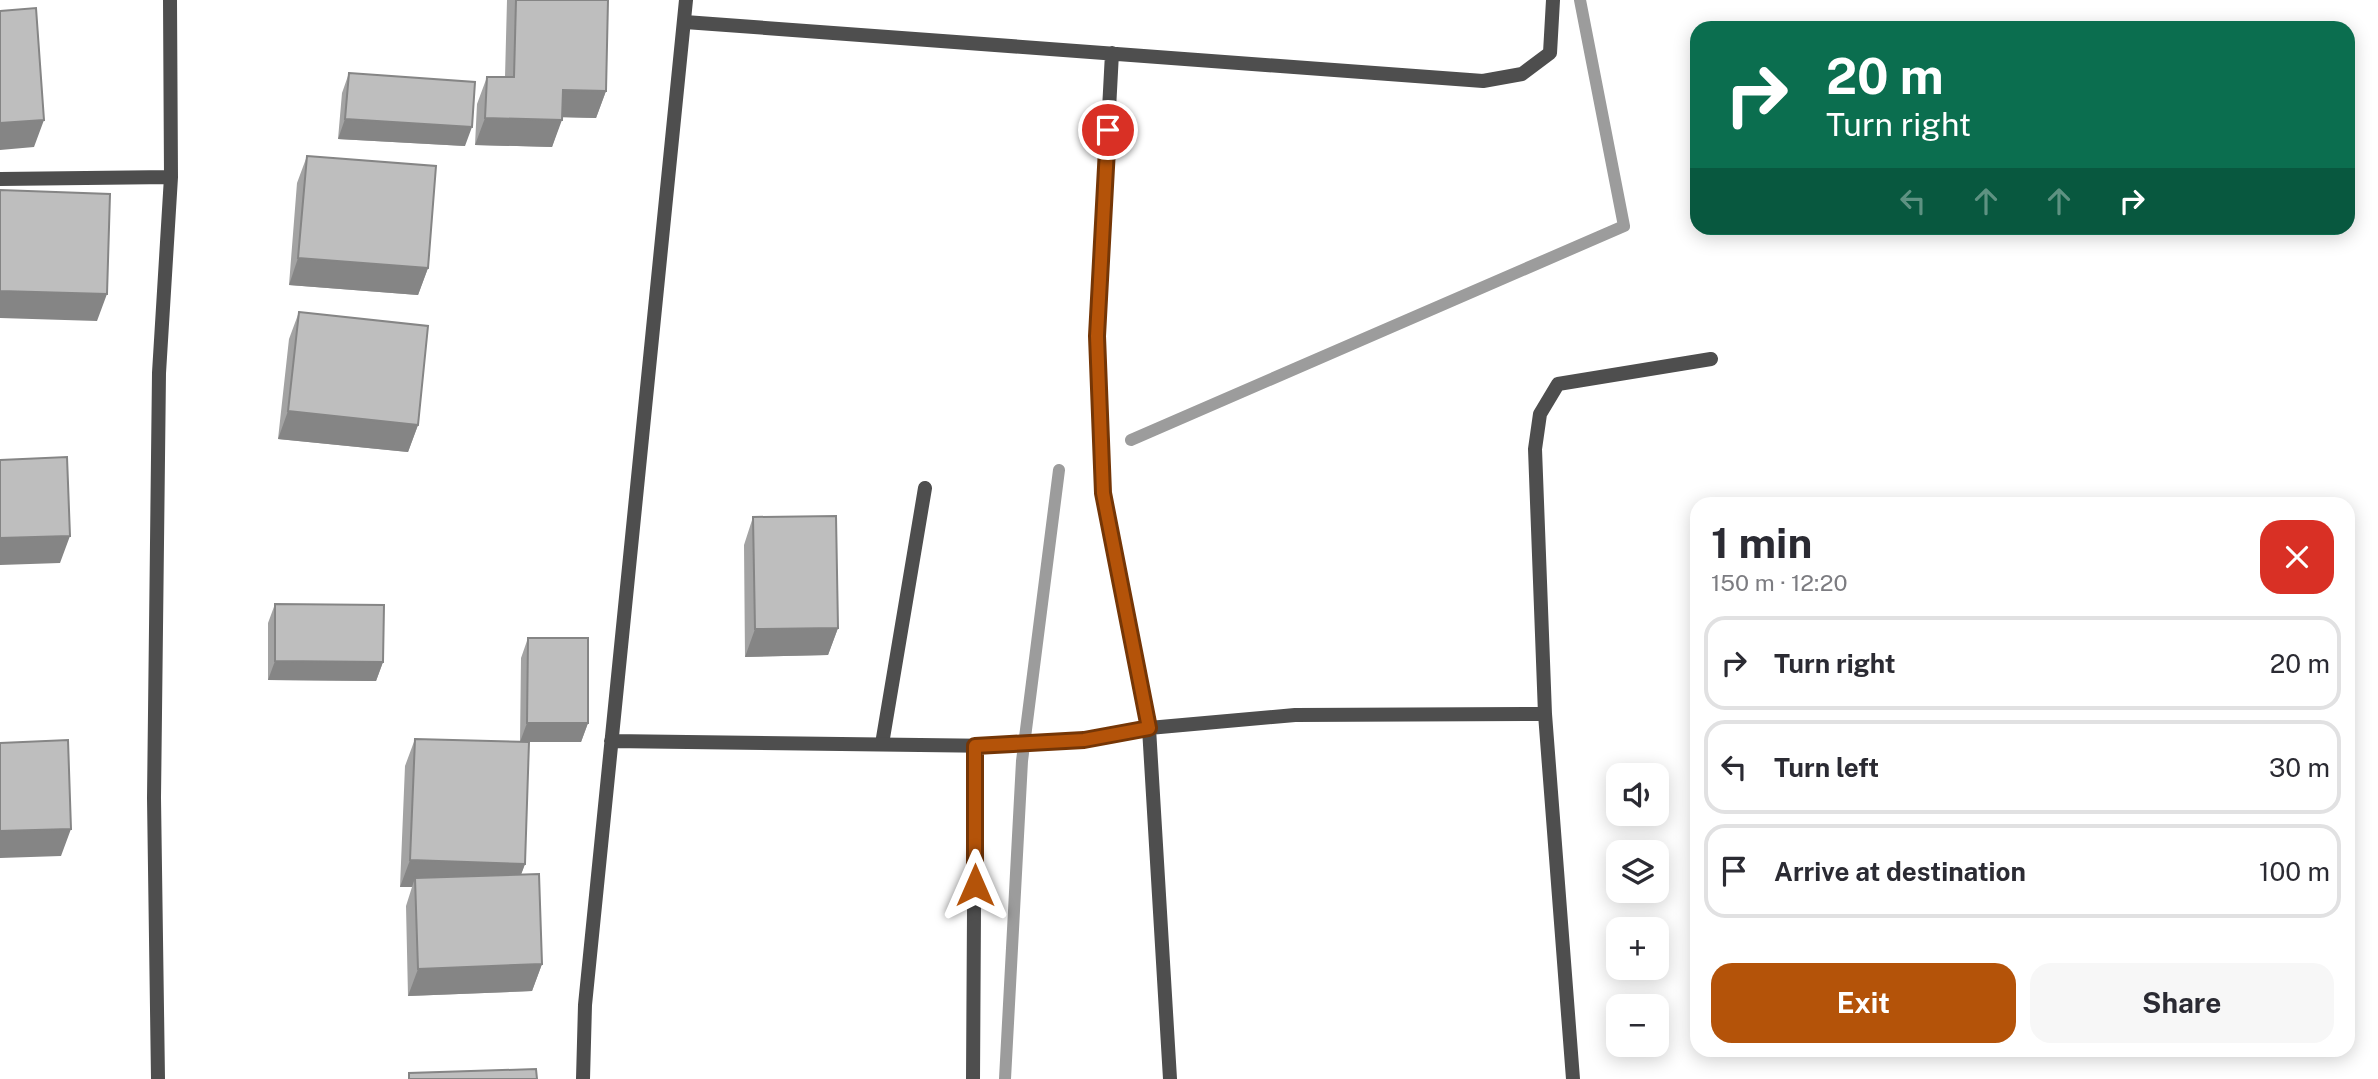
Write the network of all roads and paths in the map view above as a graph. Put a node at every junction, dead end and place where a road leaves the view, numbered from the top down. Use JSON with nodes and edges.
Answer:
{"nodes":[{"id":1,"x":170,"y":0,"type":"edge"},
{"id":2,"x":686,"y":0,"type":"edge"},
{"id":3,"x":1553,"y":0,"type":"edge"},
{"id":4,"x":685,"y":22,"type":"junction"},
{"id":5,"x":1112,"y":53,"type":"junction"},
{"id":6,"x":171,"y":177,"type":"junction"},
{"id":7,"x":0,"y":179,"type":"edge"},
{"id":8,"x":1711,"y":359,"type":"dead end"},
{"id":9,"x":925,"y":488,"type":"dead end"},
{"id":10,"x":1545,"y":714,"type":"junction"},
{"id":11,"x":1149,"y":728,"type":"junction"},
{"id":12,"x":611,"y":741,"type":"junction"},
{"id":13,"x":882,"y":744,"type":"junction"},
{"id":14,"x":975,"y":746,"type":"junction"},
{"id":15,"x":158,"y":1079,"type":"edge"},
{"id":16,"x":583,"y":1079,"type":"edge"},
{"id":17,"x":973,"y":1079,"type":"edge"},
{"id":18,"x":1170,"y":1079,"type":"edge"},
{"id":19,"x":1573,"y":1079,"type":"edge"}],
"edges":[{"from":1,"to":6,"type":"street"},
{"from":2,"to":4,"type":"street"},
{"from":3,"to":5,"type":"street"},
{"from":4,"to":5,"type":"street"},
{"from":4,"to":12,"type":"street"},
{"from":5,"to":11,"type":"street"},
{"from":6,"to":7,"type":"street"},
{"from":6,"to":15,"type":"street"},
{"from":8,"to":10,"type":"street"},
{"from":9,"to":13,"type":"street"},
{"from":10,"to":11,"type":"street"},
{"from":10,"to":19,"type":"street"},
{"from":11,"to":14,"type":"street"},
{"from":11,"to":18,"type":"street"},
{"from":12,"to":13,"type":"street"},
{"from":12,"to":16,"type":"street"},
{"from":13,"to":14,"type":"street"},
{"from":14,"to":17,"type":"street"}]}
